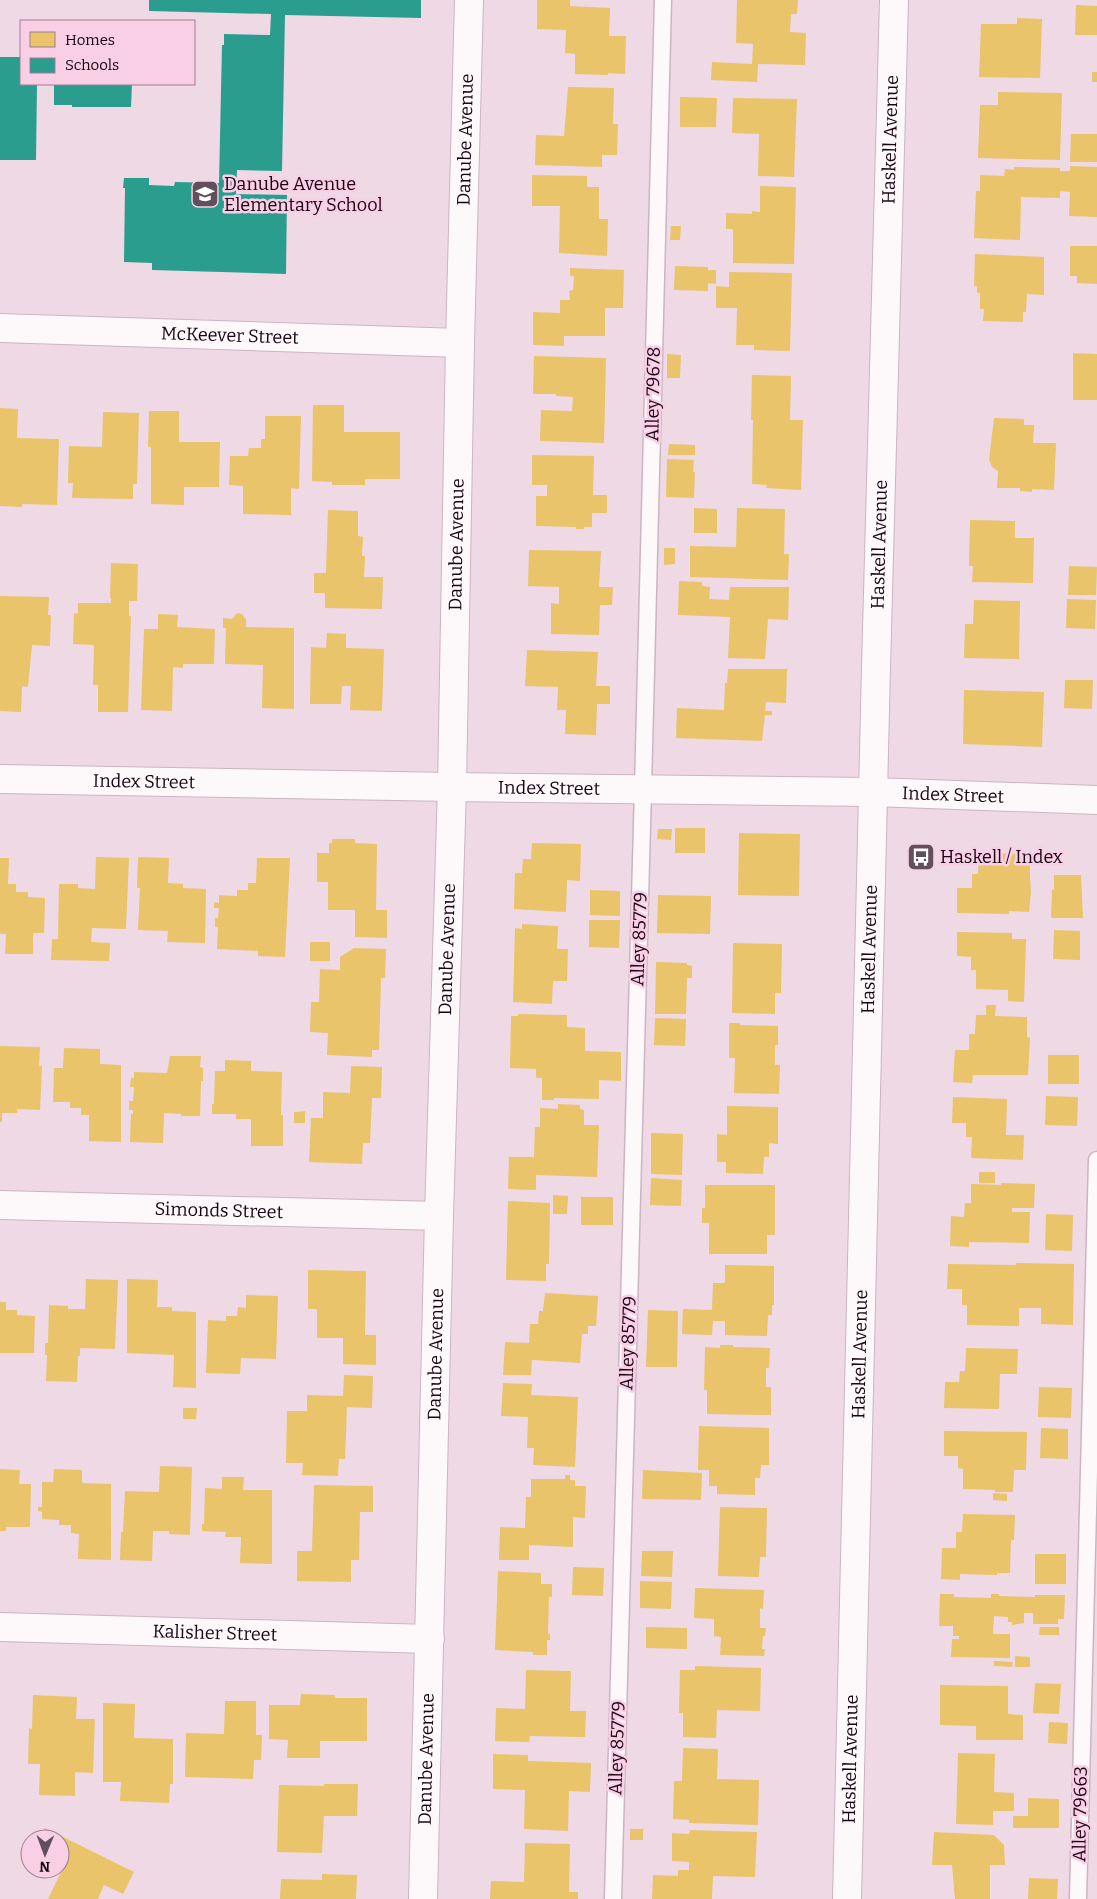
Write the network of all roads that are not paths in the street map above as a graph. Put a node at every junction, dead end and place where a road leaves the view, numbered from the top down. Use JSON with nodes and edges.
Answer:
{"nodes":[{"id":1,"x":469,"y":0,"type":"edge"},
{"id":2,"x":663,"y":0,"type":"edge"},
{"id":3,"x":894,"y":0,"type":"edge"},
{"id":4,"x":0,"y":328,"type":"edge"},
{"id":5,"x":460,"y":342,"type":"junction"},
{"id":6,"x":0,"y":779,"type":"edge"},
{"id":7,"x":452,"y":787,"type":"junction"},
{"id":8,"x":643,"y":788,"type":"junction"},
{"id":9,"x":873,"y":792,"type":"junction"},
{"id":10,"x":1097,"y":800,"type":"edge"},
{"id":11,"x":1097,"y":1160,"type":"edge"},
{"id":12,"x":0,"y":1205,"type":"edge"},
{"id":13,"x":438,"y":1216,"type":"junction"},
{"id":14,"x":0,"y":1627,"type":"edge"},
{"id":15,"x":430,"y":1639,"type":"junction"},
{"id":16,"x":423,"y":1899,"type":"edge"},
{"id":17,"x":613,"y":1899,"type":"edge"},
{"id":18,"x":846,"y":1899,"type":"edge"},
{"id":19,"x":1078,"y":1899,"type":"edge"}],
"edges":[{"from":1,"to":5,"type":"street","name":"Danube Avenue"},
{"from":2,"to":8,"type":"lane","name":"Alley 79678"},
{"from":3,"to":9,"type":"street","name":"Haskell Avenue"},
{"from":4,"to":5,"type":"street","name":"McKeever Street"},
{"from":5,"to":7,"type":"street","name":"Danube Avenue"},
{"from":6,"to":7,"type":"street","name":"Index Street"},
{"from":7,"to":8,"type":"street","name":"Index Street"},
{"from":7,"to":13,"type":"street","name":"Danube Avenue"},
{"from":8,"to":9,"type":"street","name":"Index Street"},
{"from":8,"to":17,"type":"lane","name":"Alley 85779"},
{"from":9,"to":10,"type":"street","name":"Index Street"},
{"from":9,"to":18,"type":"street","name":"Haskell Avenue"},
{"from":11,"to":19,"type":"lane","name":"Alley 79663"},
{"from":12,"to":13,"type":"street","name":"Simonds Street"},
{"from":13,"to":15,"type":"street","name":"Danube Avenue"},
{"from":14,"to":15,"type":"street","name":"Kalisher Street"},
{"from":15,"to":16,"type":"street","name":"Danube Avenue"}]}
